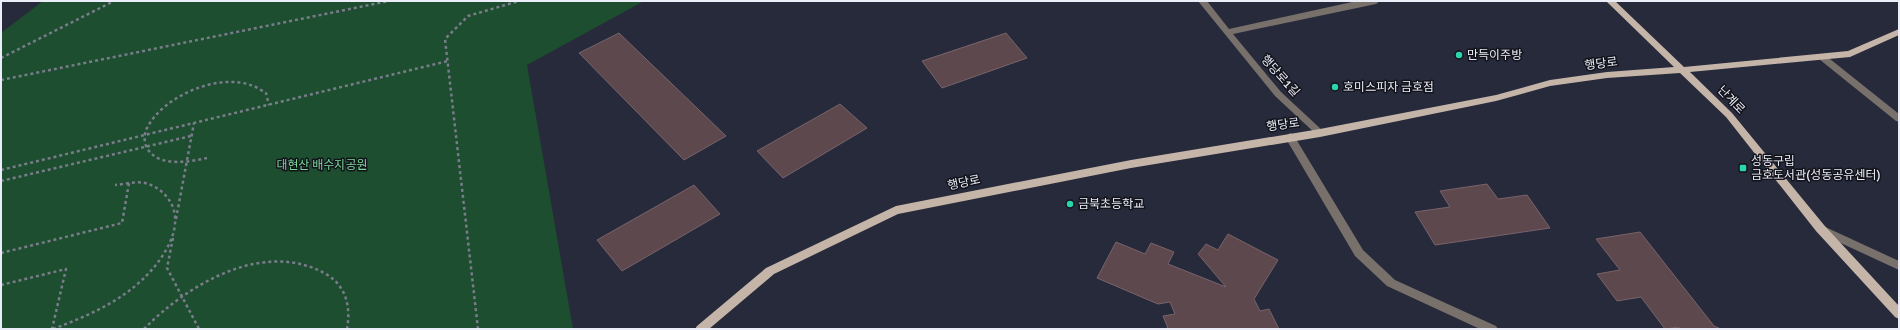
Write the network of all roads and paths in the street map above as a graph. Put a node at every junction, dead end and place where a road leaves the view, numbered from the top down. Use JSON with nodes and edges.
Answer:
{"nodes":[{"id":1,"x":114,"y":1,"type":"edge"},
{"id":2,"x":389,"y":1,"type":"edge"},
{"id":3,"x":519,"y":1,"type":"edge"},
{"id":4,"x":1202,"y":1,"type":"edge"},
{"id":5,"x":1376,"y":1,"type":"edge"},
{"id":6,"x":1610,"y":1,"type":"edge"},
{"id":7,"x":1337,"y":4,"type":"edge"},
{"id":8,"x":1227,"y":32,"type":"junction"},
{"id":9,"x":1899,"y":32,"type":"edge"},
{"id":10,"x":1822,"y":57,"type":"junction"},
{"id":11,"x":1,"y":58,"type":"edge"},
{"id":12,"x":448,"y":61,"type":"junction"},
{"id":13,"x":1682,"y":70,"type":"junction"},
{"id":14,"x":1,"y":80,"type":"edge"},
{"id":15,"x":269,"y":105,"type":"junction"},
{"id":16,"x":1899,"y":119,"type":"edge"},
{"id":17,"x":194,"y":123,"type":"junction"},
{"id":18,"x":1320,"y":133,"type":"junction"},
{"id":19,"x":145,"y":135,"type":"junction"},
{"id":20,"x":192,"y":136,"type":"junction"},
{"id":21,"x":1290,"y":137,"type":"junction"},
{"id":22,"x":146,"y":147,"type":"junction"},
{"id":23,"x":207,"y":158,"type":"dead end"},
{"id":24,"x":187,"y":162,"type":"junction"},
{"id":25,"x":1,"y":170,"type":"edge"},
{"id":26,"x":1,"y":181,"type":"edge"},
{"id":27,"x":130,"y":183,"type":"junction"},
{"id":28,"x":115,"y":185,"type":"dead end"},
{"id":29,"x":1820,"y":228,"type":"junction"},
{"id":30,"x":174,"y":232,"type":"junction"},
{"id":31,"x":1,"y":254,"type":"edge"},
{"id":32,"x":1899,"y":266,"type":"edge"},
{"id":33,"x":1,"y":285,"type":"edge"},
{"id":34,"x":181,"y":296,"type":"junction"},
{"id":35,"x":1899,"y":314,"type":"edge"},
{"id":36,"x":53,"y":329,"type":"edge"},
{"id":37,"x":144,"y":329,"type":"edge"},
{"id":38,"x":199,"y":329,"type":"edge"},
{"id":39,"x":347,"y":329,"type":"edge"},
{"id":40,"x":478,"y":329,"type":"edge"},
{"id":41,"x":701,"y":329,"type":"edge"},
{"id":42,"x":1492,"y":329,"type":"edge"}],
"edges":[{"from":1,"to":11,"type":"path"},
{"from":2,"to":14,"type":"path"},
{"from":3,"to":12,"type":"path"},
{"from":4,"to":8,"type":"street","name":"행당로1길"},
{"from":5,"to":7,"type":"street"},
{"from":6,"to":13,"type":"main road","name":"난계로"},
{"from":7,"to":8,"type":"street"},
{"from":8,"to":18,"type":"street","name":"행당로1길"},
{"from":9,"to":10,"type":"main road","name":"행당로"},
{"from":10,"to":13,"type":"main road","name":"행당로"},
{"from":10,"to":16,"type":"street"},
{"from":12,"to":15,"type":"path"},
{"from":12,"to":40,"type":"path"},
{"from":13,"to":18,"type":"main road","name":"행당로"},
{"from":13,"to":29,"type":"main road","name":"난계로"},
{"from":15,"to":17,"type":"path"},
{"from":15,"to":19,"type":"path"},
{"from":17,"to":19,"type":"path"},
{"from":17,"to":20,"type":"path"},
{"from":18,"to":21,"type":"main road","name":"행당로"},
{"from":19,"to":22,"type":"path"},
{"from":19,"to":25,"type":"path"},
{"from":20,"to":22,"type":"path"},
{"from":20,"to":24,"type":"path"},
{"from":21,"to":41,"type":"main road","name":"행당로"},
{"from":21,"to":42,"type":"street"},
{"from":22,"to":24,"type":"path"},
{"from":22,"to":26,"type":"path"},
{"from":23,"to":24,"type":"path"},
{"from":24,"to":30,"type":"path"},
{"from":27,"to":28,"type":"path"},
{"from":27,"to":30,"type":"path"},
{"from":27,"to":31,"type":"path"},
{"from":29,"to":32,"type":"street","name":"난계로"},
{"from":29,"to":35,"type":"main road","name":"난계로"},
{"from":30,"to":34,"type":"path"},
{"from":30,"to":36,"type":"path"},
{"from":33,"to":36,"type":"path"},
{"from":34,"to":37,"type":"path"},
{"from":34,"to":38,"type":"path"},
{"from":34,"to":39,"type":"path"}]}
